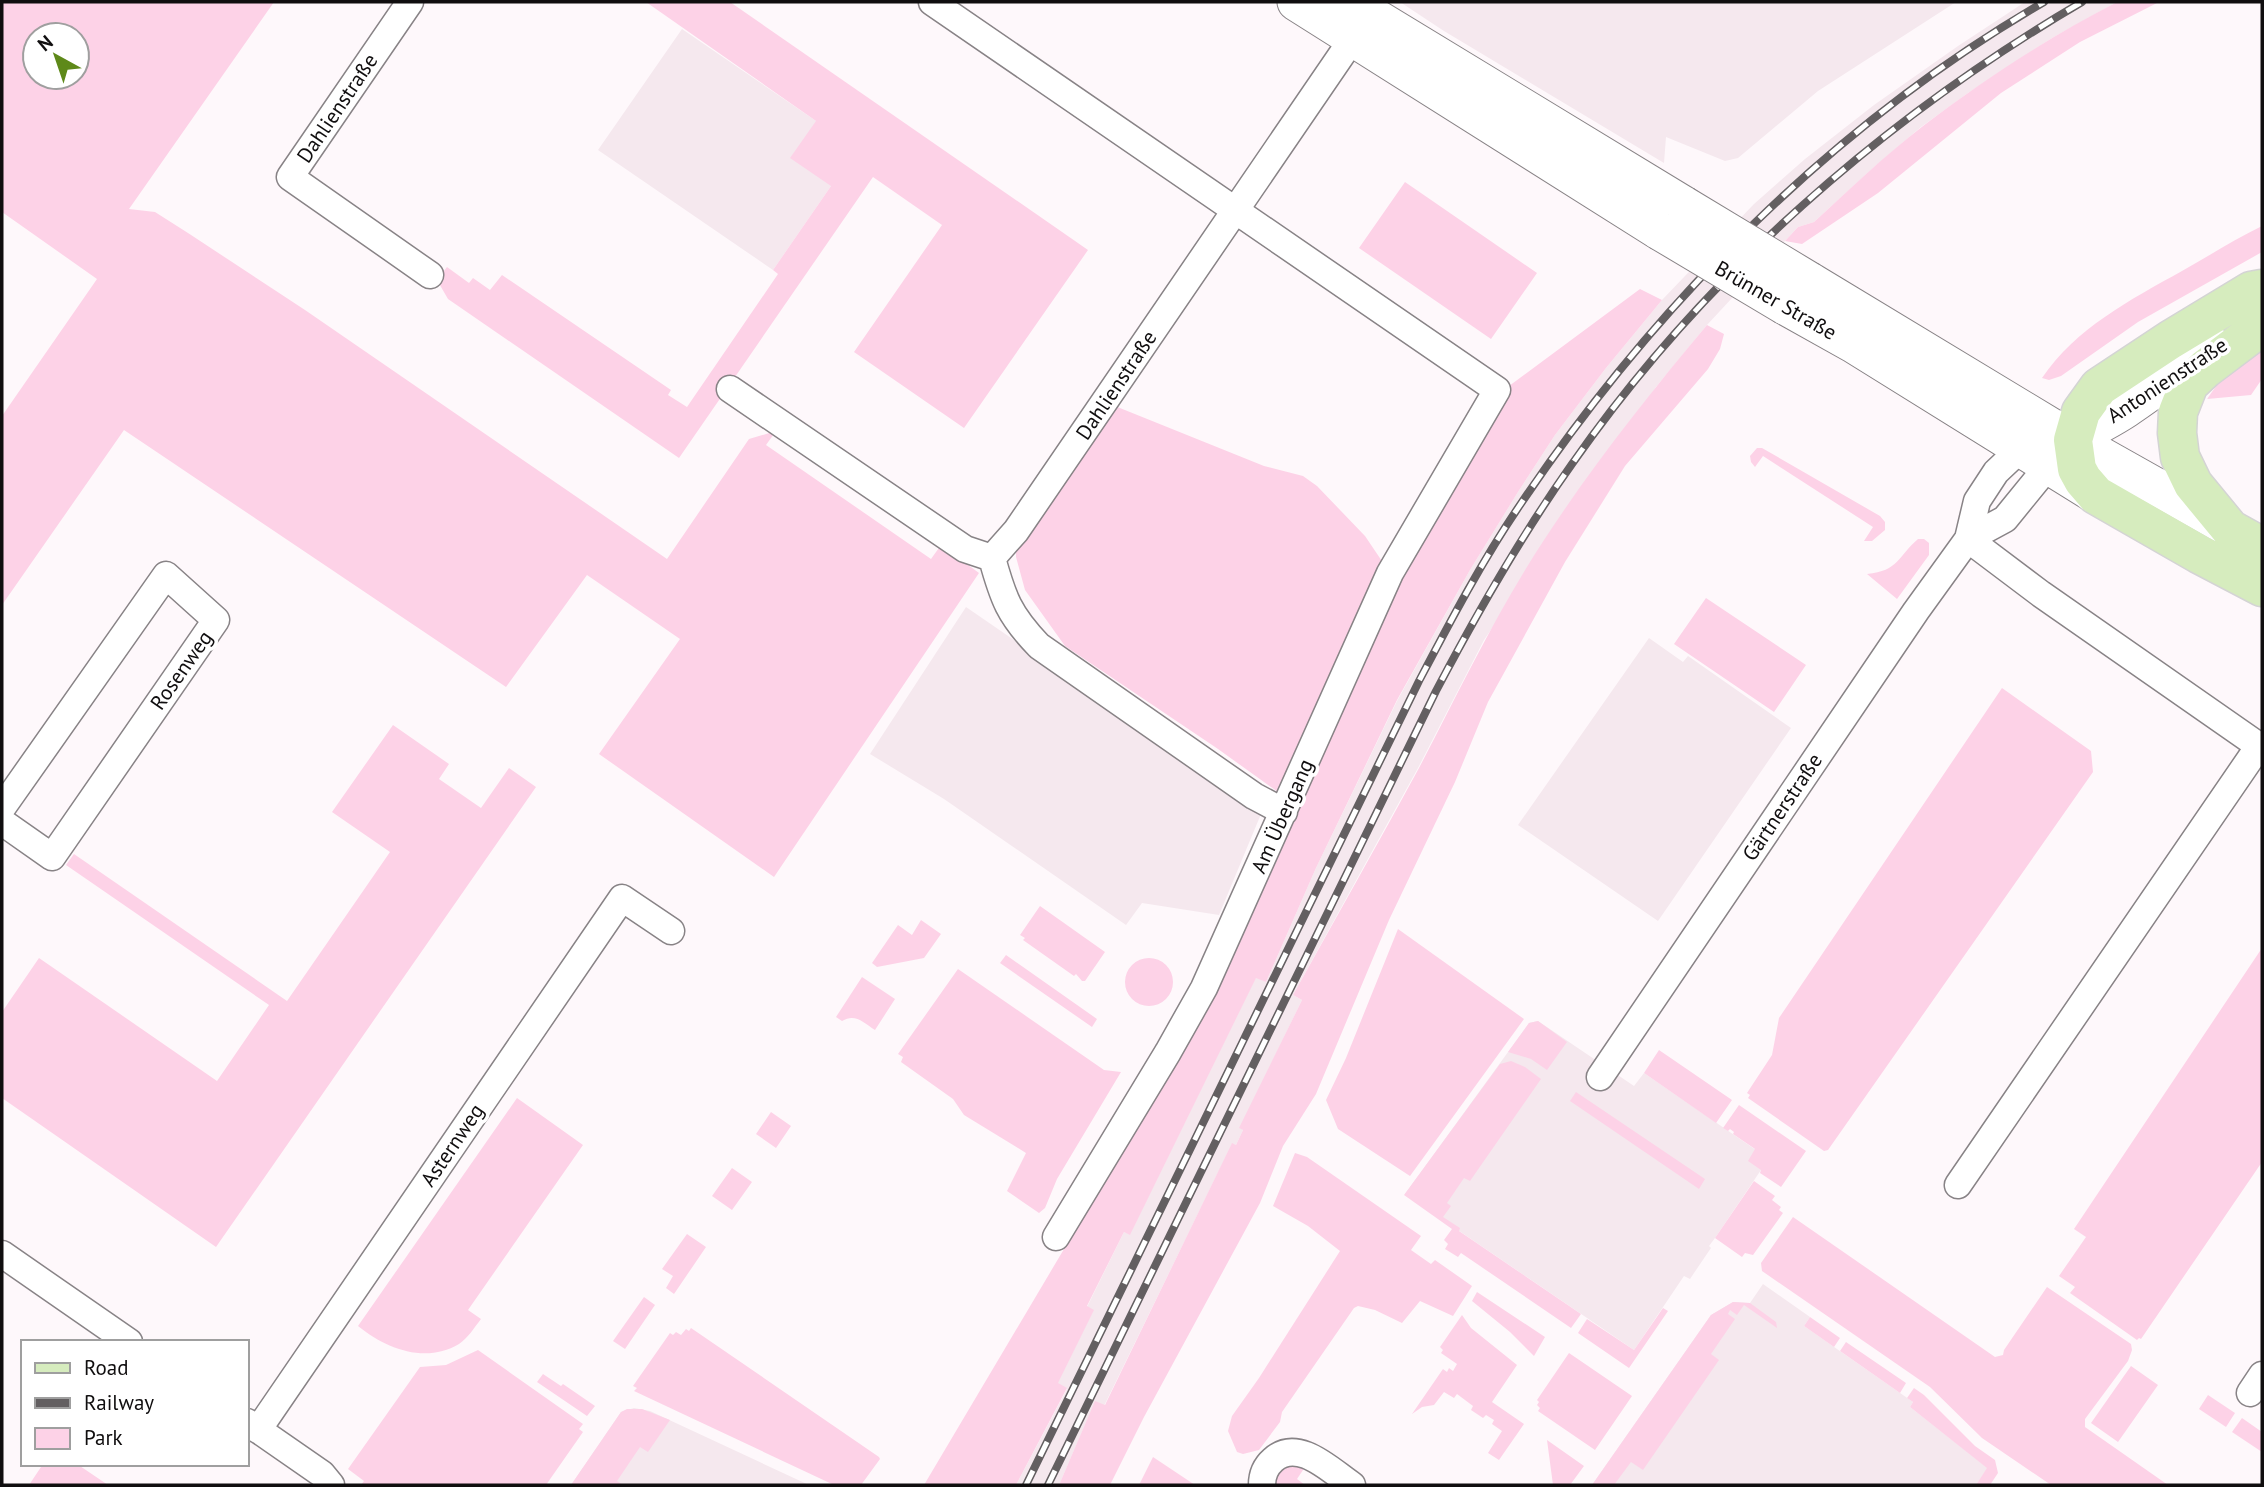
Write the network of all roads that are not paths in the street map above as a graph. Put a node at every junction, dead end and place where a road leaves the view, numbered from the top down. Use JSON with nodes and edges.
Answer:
{"nodes":[{"id":1,"x":410,"y":2,"type":"edge"},
{"id":2,"x":932,"y":2,"type":"edge"},
{"id":3,"x":1296,"y":2,"type":"edge"},
{"id":4,"x":1358,"y":18,"type":"edge"},
{"id":5,"x":1236,"y":210,"type":"junction"},
{"id":6,"x":430,"y":275,"type":"dead end"},
{"id":7,"x":2262,"y":289,"type":"edge"},
{"id":8,"x":2262,"y":325,"type":"edge"},
{"id":9,"x":730,"y":389,"type":"dead end"},
{"id":10,"x":2048,"y":444,"type":"junction"},
{"id":11,"x":2230,"y":529,"type":"junction"},
{"id":12,"x":1968,"y":539,"type":"junction"},
{"id":13,"x":2262,"y":547,"type":"edge"},
{"id":14,"x":992,"y":558,"type":"junction"},
{"id":15,"x":2262,"y":587,"type":"edge"},
{"id":16,"x":2261,"y":747,"type":"edge"},
{"id":17,"x":2,"y":808,"type":"edge"},
{"id":18,"x":1284,"y":812,"type":"junction"},
{"id":19,"x":2,"y":822,"type":"edge"},
{"id":20,"x":671,"y":931,"type":"dead end"},
{"id":21,"x":1600,"y":1077,"type":"dead end"},
{"id":22,"x":1958,"y":1185,"type":"dead end"},
{"id":23,"x":1055,"y":1237,"type":"dead end"},
{"id":24,"x":2,"y":1254,"type":"edge"},
{"id":25,"x":126,"y":1340,"type":"edge"},
{"id":26,"x":252,"y":1426,"type":"edge"},
{"id":27,"x":331,"y":1485,"type":"edge"},
{"id":28,"x":1262,"y":1485,"type":"edge"},
{"id":29,"x":1352,"y":1485,"type":"edge"}],
"edges":[{"from":1,"to":6,"type":"street","name":"Dahlienstraße"},
{"from":2,"to":5,"type":"street"},
{"from":3,"to":4,"type":"main road","name":"Brünner Straße"},
{"from":4,"to":5,"type":"street","name":"Dahlienstraße"},
{"from":4,"to":10,"type":"main road","name":"Brünner Straße","bridge":true},
{"from":5,"to":14,"type":"street","name":"Dahlienstraße"},
{"from":5,"to":18,"type":"street","name":"Am Übergang"},
{"from":7,"to":10,"type":"main road","name":"Antonienstraße"},
{"from":8,"to":10,"type":"main road","name":"Antonienstraße"},
{"from":8,"to":11,"type":"main road","name":"Antonienstraße"},
{"from":9,"to":14,"type":"street"},
{"from":10,"to":11,"type":"main road","name":"Brünner Straße"},
{"from":10,"to":12,"type":"street","name":"Gärtnerstraße"},
{"from":10,"to":12,"type":"street","name":"Gärtnerstraße"},
{"from":10,"to":15,"type":"main road","name":"Antonienstraße"},
{"from":11,"to":13,"type":"main road","name":"Brünner Straße"},
{"from":12,"to":16,"type":"street"},
{"from":12,"to":21,"type":"street","name":"Gärtnerstraße"},
{"from":14,"to":18,"type":"street"},
{"from":16,"to":22,"type":"street"},
{"from":17,"to":19,"type":"street","name":"Rosenweg"},
{"from":18,"to":23,"type":"street","name":"Am Übergang"},
{"from":20,"to":26,"type":"street","name":"Asternweg"},
{"from":24,"to":25,"type":"street"},
{"from":26,"to":27,"type":"street"},
{"from":28,"to":29,"type":"street"}]}
